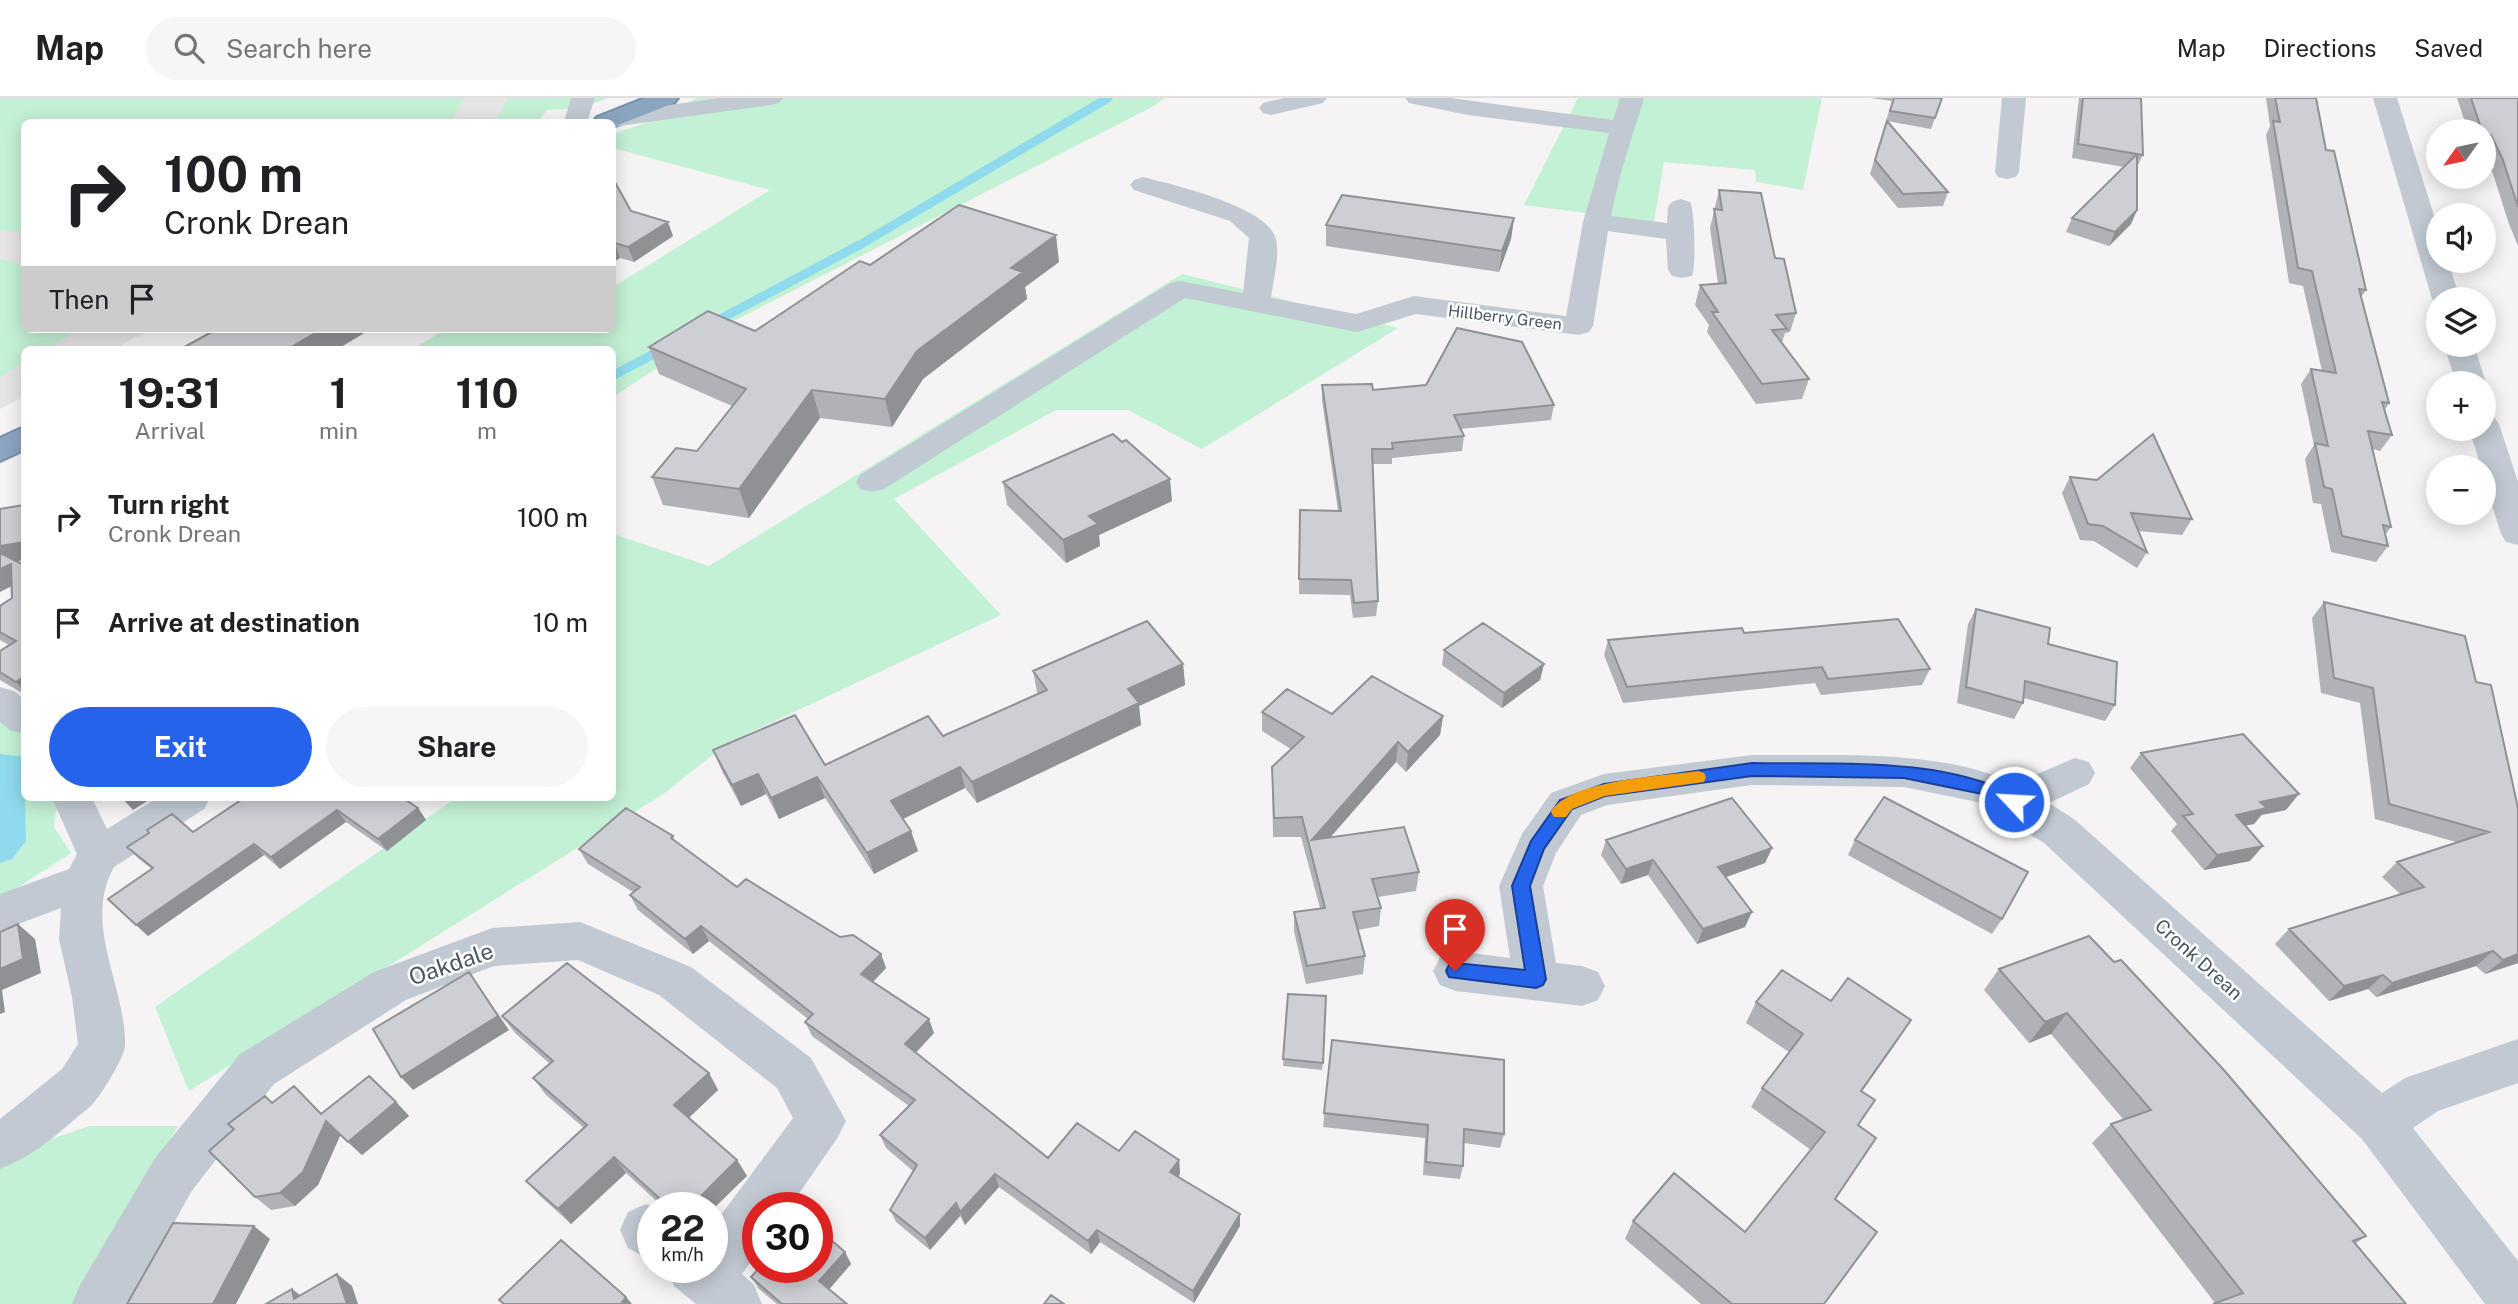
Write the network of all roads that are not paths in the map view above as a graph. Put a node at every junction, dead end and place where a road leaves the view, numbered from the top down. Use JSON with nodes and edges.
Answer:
{"nodes":[{"id":1,"x":583,"y":98,"type":"edge"},
{"id":2,"x":666,"y":98,"type":"edge"},
{"id":3,"x":771,"y":98,"type":"edge"},
{"id":4,"x":1315,"y":98,"type":"edge"},
{"id":5,"x":1418,"y":98,"type":"edge"},
{"id":6,"x":1632,"y":98,"type":"edge"},
{"id":7,"x":2014,"y":98,"type":"edge"},
{"id":8,"x":2385,"y":98,"type":"edge"},
{"id":9,"x":1271,"y":108,"type":"dead end"},
{"id":10,"x":577,"y":119,"type":"edge"},
{"id":11,"x":613,"y":119,"type":"edge"},
{"id":12,"x":616,"y":120,"type":"edge"},
{"id":13,"x":1622,"y":128,"type":"junction"},
{"id":14,"x":2007,"y":172,"type":"dead end"},
{"id":15,"x":1143,"y":184,"type":"dead end"},
{"id":16,"x":1596,"y":222,"type":"junction"},
{"id":17,"x":1682,"y":270,"type":"dead end"},
{"id":18,"x":2441,"y":287,"type":"edge"},
{"id":19,"x":1256,"y":303,"type":"junction"},
{"id":20,"x":21,"y":439,"type":"edge"},
{"id":21,"x":2490,"y":441,"type":"edge"},
{"id":22,"x":0,"y":451,"type":"edge"},
{"id":23,"x":872,"y":482,"type":"dead end"},
{"id":24,"x":2511,"y":491,"type":"edge"},
{"id":25,"x":2518,"y":534,"type":"edge"},
{"id":26,"x":0,"y":701,"type":"edge"},
{"id":27,"x":21,"y":718,"type":"edge"},
{"id":28,"x":2075,"y":773,"type":"dead end"},
{"id":29,"x":73,"y":801,"type":"edge"},
{"id":30,"x":187,"y":801,"type":"edge"},
{"id":31,"x":2014,"y":802,"type":"junction"},
{"id":32,"x":91,"y":868,"type":"junction"},
{"id":33,"x":0,"y":913,"type":"edge"},
{"id":34,"x":1455,"y":971,"type":"dead end"},
{"id":35,"x":1536,"y":979,"type":"junction"},
{"id":36,"x":1582,"y":986,"type":"dead end"},
{"id":37,"x":2518,"y":1062,"type":"edge"},
{"id":38,"x":2379,"y":1123,"type":"junction"},
{"id":39,"x":0,"y":1145,"type":"edge"},
{"id":40,"x":770,"y":1192,"type":"edge"},
{"id":41,"x":742,"y":1234,"type":"edge"},
{"id":42,"x":728,"y":1257,"type":"edge"},
{"id":43,"x":99,"y":1304,"type":"edge"},
{"id":44,"x":2518,"y":1304,"type":"edge"}],
"edges":[{"from":1,"to":10,"type":"street"},
{"from":2,"to":11,"type":"highway"},
{"from":3,"to":12,"type":"street"},
{"from":4,"to":9,"type":"street"},
{"from":5,"to":13,"type":"street"},
{"from":6,"to":13,"type":"street","name":"Hillberry Green"},
{"from":7,"to":14,"type":"street"},
{"from":8,"to":18,"type":"street"},
{"from":13,"to":16,"type":"street","name":"Hillberry Green"},
{"from":15,"to":19,"type":"street"},
{"from":16,"to":17,"type":"street"},
{"from":16,"to":19,"type":"street","name":"Hillberry Green"},
{"from":19,"to":23,"type":"street","name":"Hillberry Green"},
{"from":20,"to":22,"type":"highway"},
{"from":21,"to":24,"type":"street"},
{"from":24,"to":25,"type":"street"},
{"from":26,"to":27,"type":"street"},
{"from":28,"to":31,"type":"street"},
{"from":29,"to":32,"type":"street"},
{"from":30,"to":32,"type":"street"},
{"from":31,"to":35,"type":"street","name":"Cronk Drean"},
{"from":31,"to":38,"type":"street","name":"Cronk Drean"},
{"from":32,"to":33,"type":"street"},
{"from":32,"to":39,"type":"street"},
{"from":34,"to":35,"type":"street"},
{"from":35,"to":36,"type":"street"},
{"from":37,"to":38,"type":"street"},
{"from":38,"to":44,"type":"street","name":"Cronk Drean"},
{"from":40,"to":43,"type":"street","name":"Oakdale"},
{"from":41,"to":42,"type":"street","name":"Oakdale"}]}
